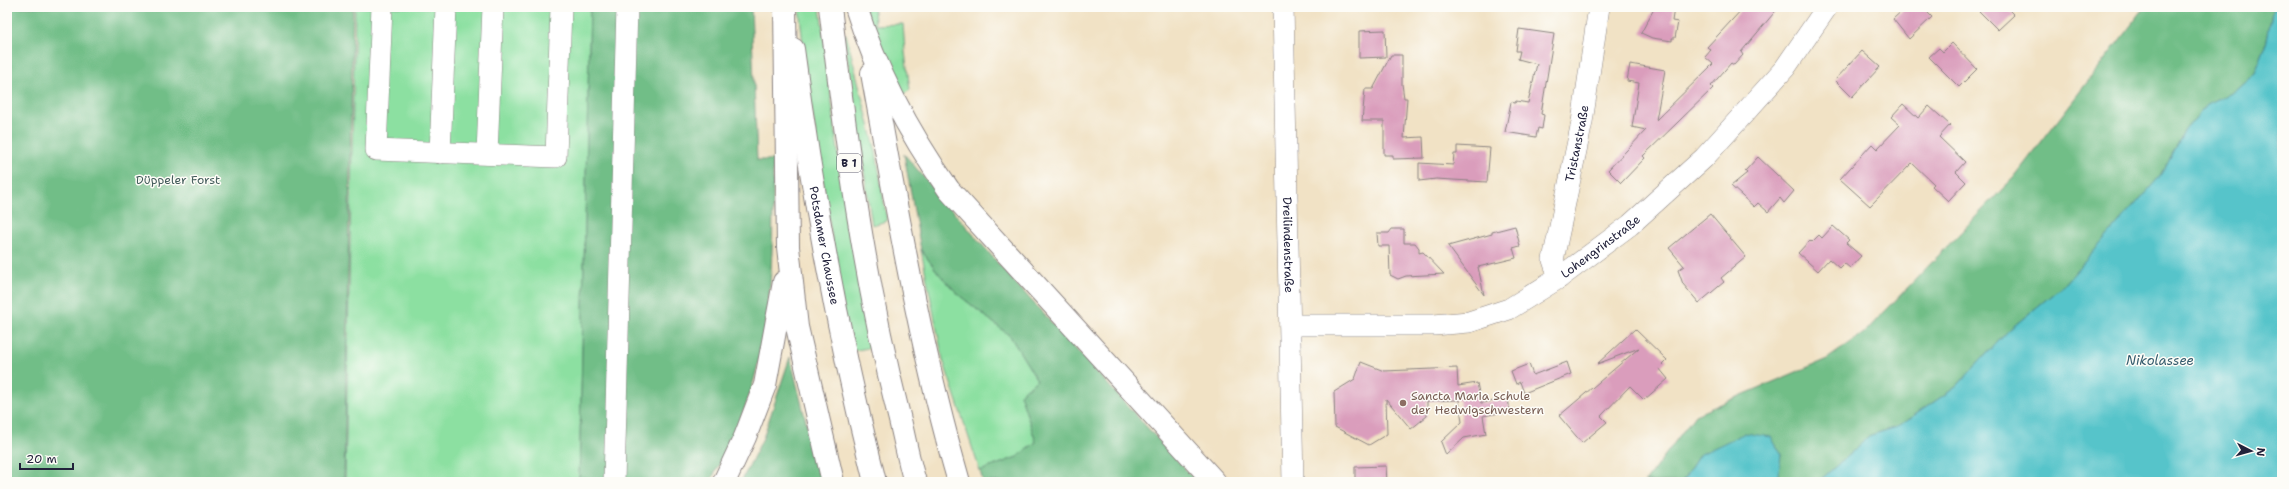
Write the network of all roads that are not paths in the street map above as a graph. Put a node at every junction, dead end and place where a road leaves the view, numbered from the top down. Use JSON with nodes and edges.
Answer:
{"nodes":[{"id":1,"x":382,"y":7,"type":"edge"},
{"id":2,"x":446,"y":7,"type":"edge"},
{"id":3,"x":493,"y":7,"type":"edge"},
{"id":4,"x":561,"y":7,"type":"edge"},
{"id":5,"x":628,"y":7,"type":"edge"},
{"id":6,"x":786,"y":7,"type":"edge"},
{"id":7,"x":830,"y":7,"type":"edge"},
{"id":8,"x":856,"y":7,"type":"edge"},
{"id":9,"x":1283,"y":7,"type":"edge"},
{"id":10,"x":1599,"y":7,"type":"edge"},
{"id":11,"x":1827,"y":7,"type":"edge"},
{"id":12,"x":865,"y":36,"type":"junction"},
{"id":13,"x":440,"y":153,"type":"junction"},
{"id":14,"x":487,"y":154,"type":"junction"},
{"id":15,"x":788,"y":247,"type":"junction"},
{"id":16,"x":1559,"y":278,"type":"junction"},
{"id":17,"x":1290,"y":325,"type":"junction"},
{"id":18,"x":614,"y":482,"type":"edge"},
{"id":19,"x":724,"y":482,"type":"edge"},
{"id":20,"x":833,"y":482,"type":"edge"},
{"id":21,"x":875,"y":482,"type":"edge"},
{"id":22,"x":915,"y":482,"type":"edge"},
{"id":23,"x":959,"y":482,"type":"edge"},
{"id":24,"x":1214,"y":482,"type":"edge"},
{"id":25,"x":1293,"y":482,"type":"edge"}],
"edges":[{"from":1,"to":13,"type":"street"},
{"from":2,"to":13,"type":"street"},
{"from":3,"to":14,"type":"street"},
{"from":4,"to":14,"type":"street"},
{"from":5,"to":18,"type":"street"},
{"from":6,"to":15,"type":"main road"},
{"from":6,"to":21,"type":"main road","name":"Potsdamer Chaussee"},
{"from":7,"to":22,"type":"main road","number":"B 1"},
{"from":8,"to":12,"type":"main road"},
{"from":9,"to":17,"type":"street","name":"Dreilindenstraße"},
{"from":10,"to":16,"type":"street","name":"Tristanstraße"},
{"from":11,"to":16,"type":"street","name":"Lohengrinstraße"},
{"from":12,"to":23,"type":"main road"},
{"from":12,"to":24,"type":"main road"},
{"from":13,"to":14,"type":"street"},
{"from":15,"to":19,"type":"main road"},
{"from":15,"to":20,"type":"main road"},
{"from":16,"to":17,"type":"street","name":"Lohengrinstraße"},
{"from":17,"to":25,"type":"street","name":"Dreilindenstraße"}]}
